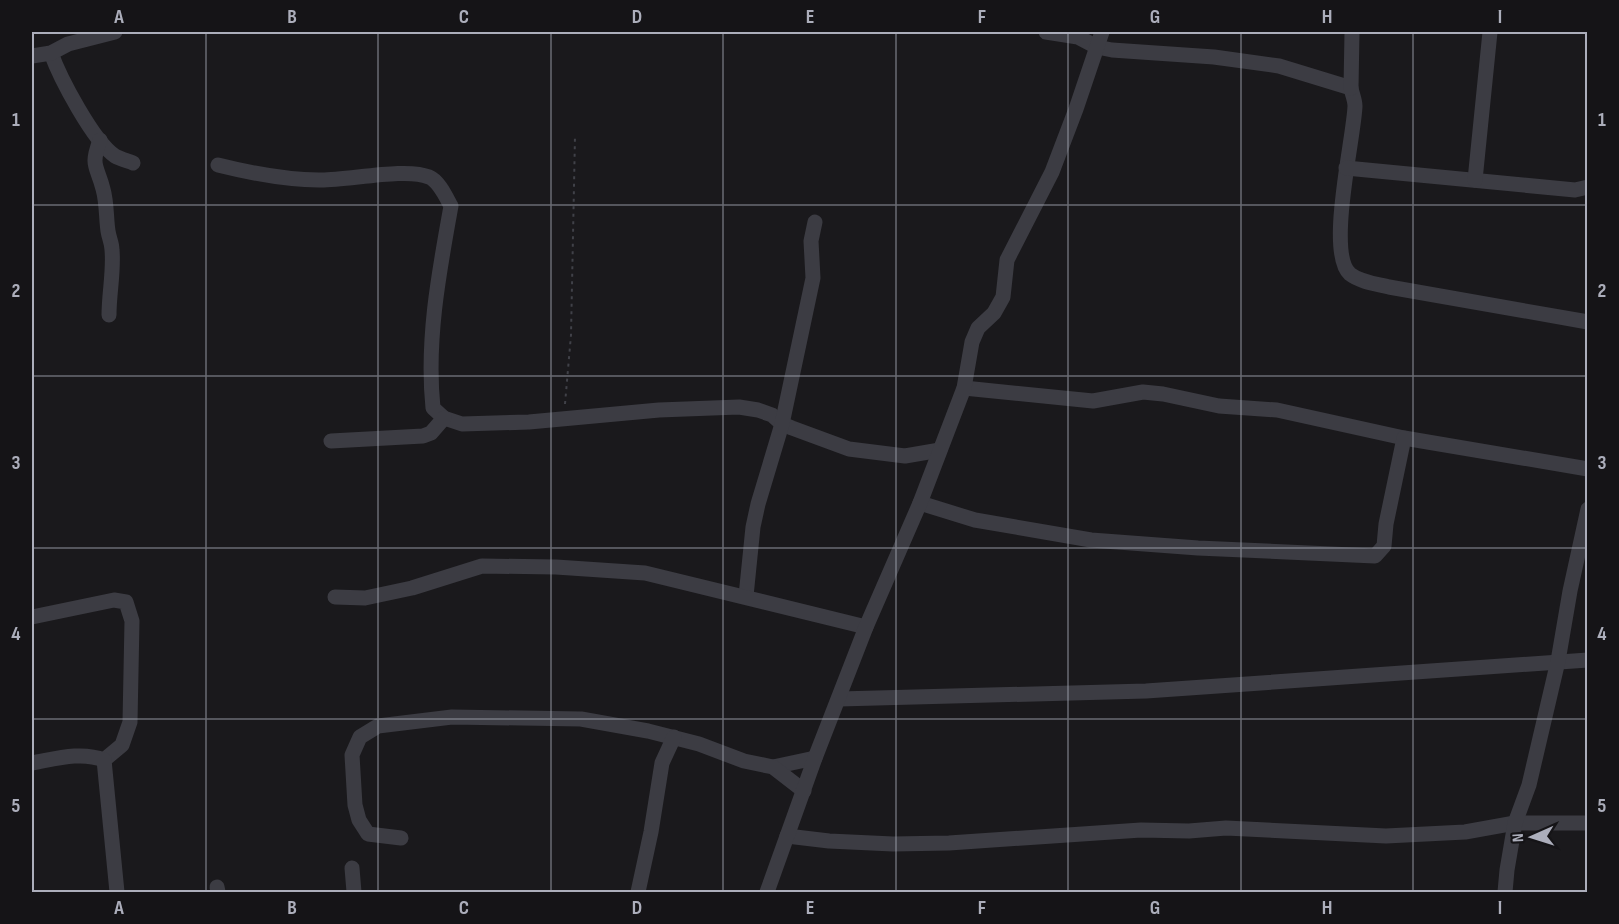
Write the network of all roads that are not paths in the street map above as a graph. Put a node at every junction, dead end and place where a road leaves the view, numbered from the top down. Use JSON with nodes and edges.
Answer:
{"nodes":[{"id":1,"x":1046,"y":32,"type":"edge"},
{"id":2,"x":1102,"y":32,"type":"edge"},
{"id":3,"x":1352,"y":32,"type":"edge"},
{"id":4,"x":1490,"y":32,"type":"edge"},
{"id":5,"x":104,"y":33,"type":"edge"},
{"id":6,"x":1096,"y":47,"type":"junction"},
{"id":7,"x":51,"y":53,"type":"junction"},
{"id":8,"x":32,"y":56,"type":"edge"},
{"id":9,"x":1351,"y":88,"type":"junction"},
{"id":10,"x":100,"y":140,"type":"junction"},
{"id":11,"x":133,"y":163,"type":"dead end"},
{"id":12,"x":219,"y":165,"type":"dead end"},
{"id":13,"x":1346,"y":168,"type":"junction"},
{"id":14,"x":1475,"y":180,"type":"junction"},
{"id":15,"x":1587,"y":187,"type":"edge"},
{"id":16,"x":815,"y":222,"type":"dead end"},
{"id":17,"x":109,"y":315,"type":"dead end"},
{"id":18,"x":1587,"y":322,"type":"edge"},
{"id":19,"x":963,"y":388,"type":"junction"},
{"id":20,"x":444,"y":418,"type":"junction"},
{"id":21,"x":782,"y":424,"type":"junction"},
{"id":22,"x":1404,"y":438,"type":"junction"},
{"id":23,"x":331,"y":441,"type":"dead end"},
{"id":24,"x":940,"y":450,"type":"junction"},
{"id":25,"x":1587,"y":469,"type":"edge"},
{"id":26,"x":921,"y":503,"type":"junction"},
{"id":27,"x":1587,"y":509,"type":"edge"},
{"id":28,"x":746,"y":596,"type":"junction"},
{"id":29,"x":335,"y":597,"type":"dead end"},
{"id":30,"x":32,"y":617,"type":"edge"},
{"id":31,"x":866,"y":627,"type":"junction"},
{"id":32,"x":1587,"y":660,"type":"edge"},
{"id":33,"x":1558,"y":661,"type":"junction"},
{"id":34,"x":839,"y":699,"type":"junction"},
{"id":35,"x":674,"y":737,"type":"junction"},
{"id":36,"x":815,"y":758,"type":"junction"},
{"id":37,"x":104,"y":760,"type":"junction"},
{"id":38,"x":32,"y":763,"type":"edge"},
{"id":39,"x":773,"y":767,"type":"junction"},
{"id":40,"x":804,"y":791,"type":"junction"},
{"id":41,"x":1515,"y":823,"type":"junction"},
{"id":42,"x":1587,"y":823,"type":"edge"},
{"id":43,"x":787,"y":836,"type":"junction"},
{"id":44,"x":401,"y":838,"type":"dead end"},
{"id":45,"x":352,"y":868,"type":"dead end"},
{"id":46,"x":117,"y":892,"type":"edge"},
{"id":47,"x":354,"y":892,"type":"edge"},
{"id":48,"x":638,"y":892,"type":"edge"},
{"id":49,"x":767,"y":892,"type":"edge"},
{"id":50,"x":1505,"y":892,"type":"edge"}],
"edges":[{"from":1,"to":6,"type":"street"},
{"from":2,"to":6,"type":"street"},
{"from":3,"to":9,"type":"street"},
{"from":4,"to":14,"type":"street"},
{"from":5,"to":7,"type":"street"},
{"from":6,"to":9,"type":"street"},
{"from":6,"to":19,"type":"street"},
{"from":7,"to":8,"type":"street"},
{"from":7,"to":10,"type":"street"},
{"from":9,"to":13,"type":"street"},
{"from":10,"to":11,"type":"street"},
{"from":10,"to":17,"type":"street"},
{"from":12,"to":20,"type":"street"},
{"from":13,"to":14,"type":"street"},
{"from":13,"to":18,"type":"street"},
{"from":14,"to":15,"type":"street"},
{"from":16,"to":21,"type":"street"},
{"from":19,"to":22,"type":"street"},
{"from":19,"to":24,"type":"street"},
{"from":20,"to":21,"type":"street"},
{"from":20,"to":23,"type":"street"},
{"from":21,"to":24,"type":"street"},
{"from":21,"to":28,"type":"street"},
{"from":22,"to":25,"type":"street"},
{"from":22,"to":26,"type":"street"},
{"from":24,"to":26,"type":"street"},
{"from":26,"to":31,"type":"street"},
{"from":27,"to":33,"type":"street"},
{"from":28,"to":29,"type":"street"},
{"from":28,"to":31,"type":"street"},
{"from":30,"to":37,"type":"street"},
{"from":31,"to":34,"type":"street"},
{"from":32,"to":33,"type":"street"},
{"from":33,"to":34,"type":"street"},
{"from":33,"to":41,"type":"street"},
{"from":34,"to":36,"type":"street"},
{"from":35,"to":39,"type":"street"},
{"from":35,"to":44,"type":"street"},
{"from":35,"to":48,"type":"street"},
{"from":36,"to":39,"type":"street"},
{"from":36,"to":40,"type":"street"},
{"from":37,"to":38,"type":"street"},
{"from":37,"to":46,"type":"street"},
{"from":39,"to":40,"type":"street"},
{"from":40,"to":43,"type":"street"},
{"from":41,"to":42,"type":"street"},
{"from":41,"to":43,"type":"street"},
{"from":41,"to":50,"type":"street"},
{"from":43,"to":49,"type":"street"},
{"from":45,"to":47,"type":"street"}]}
